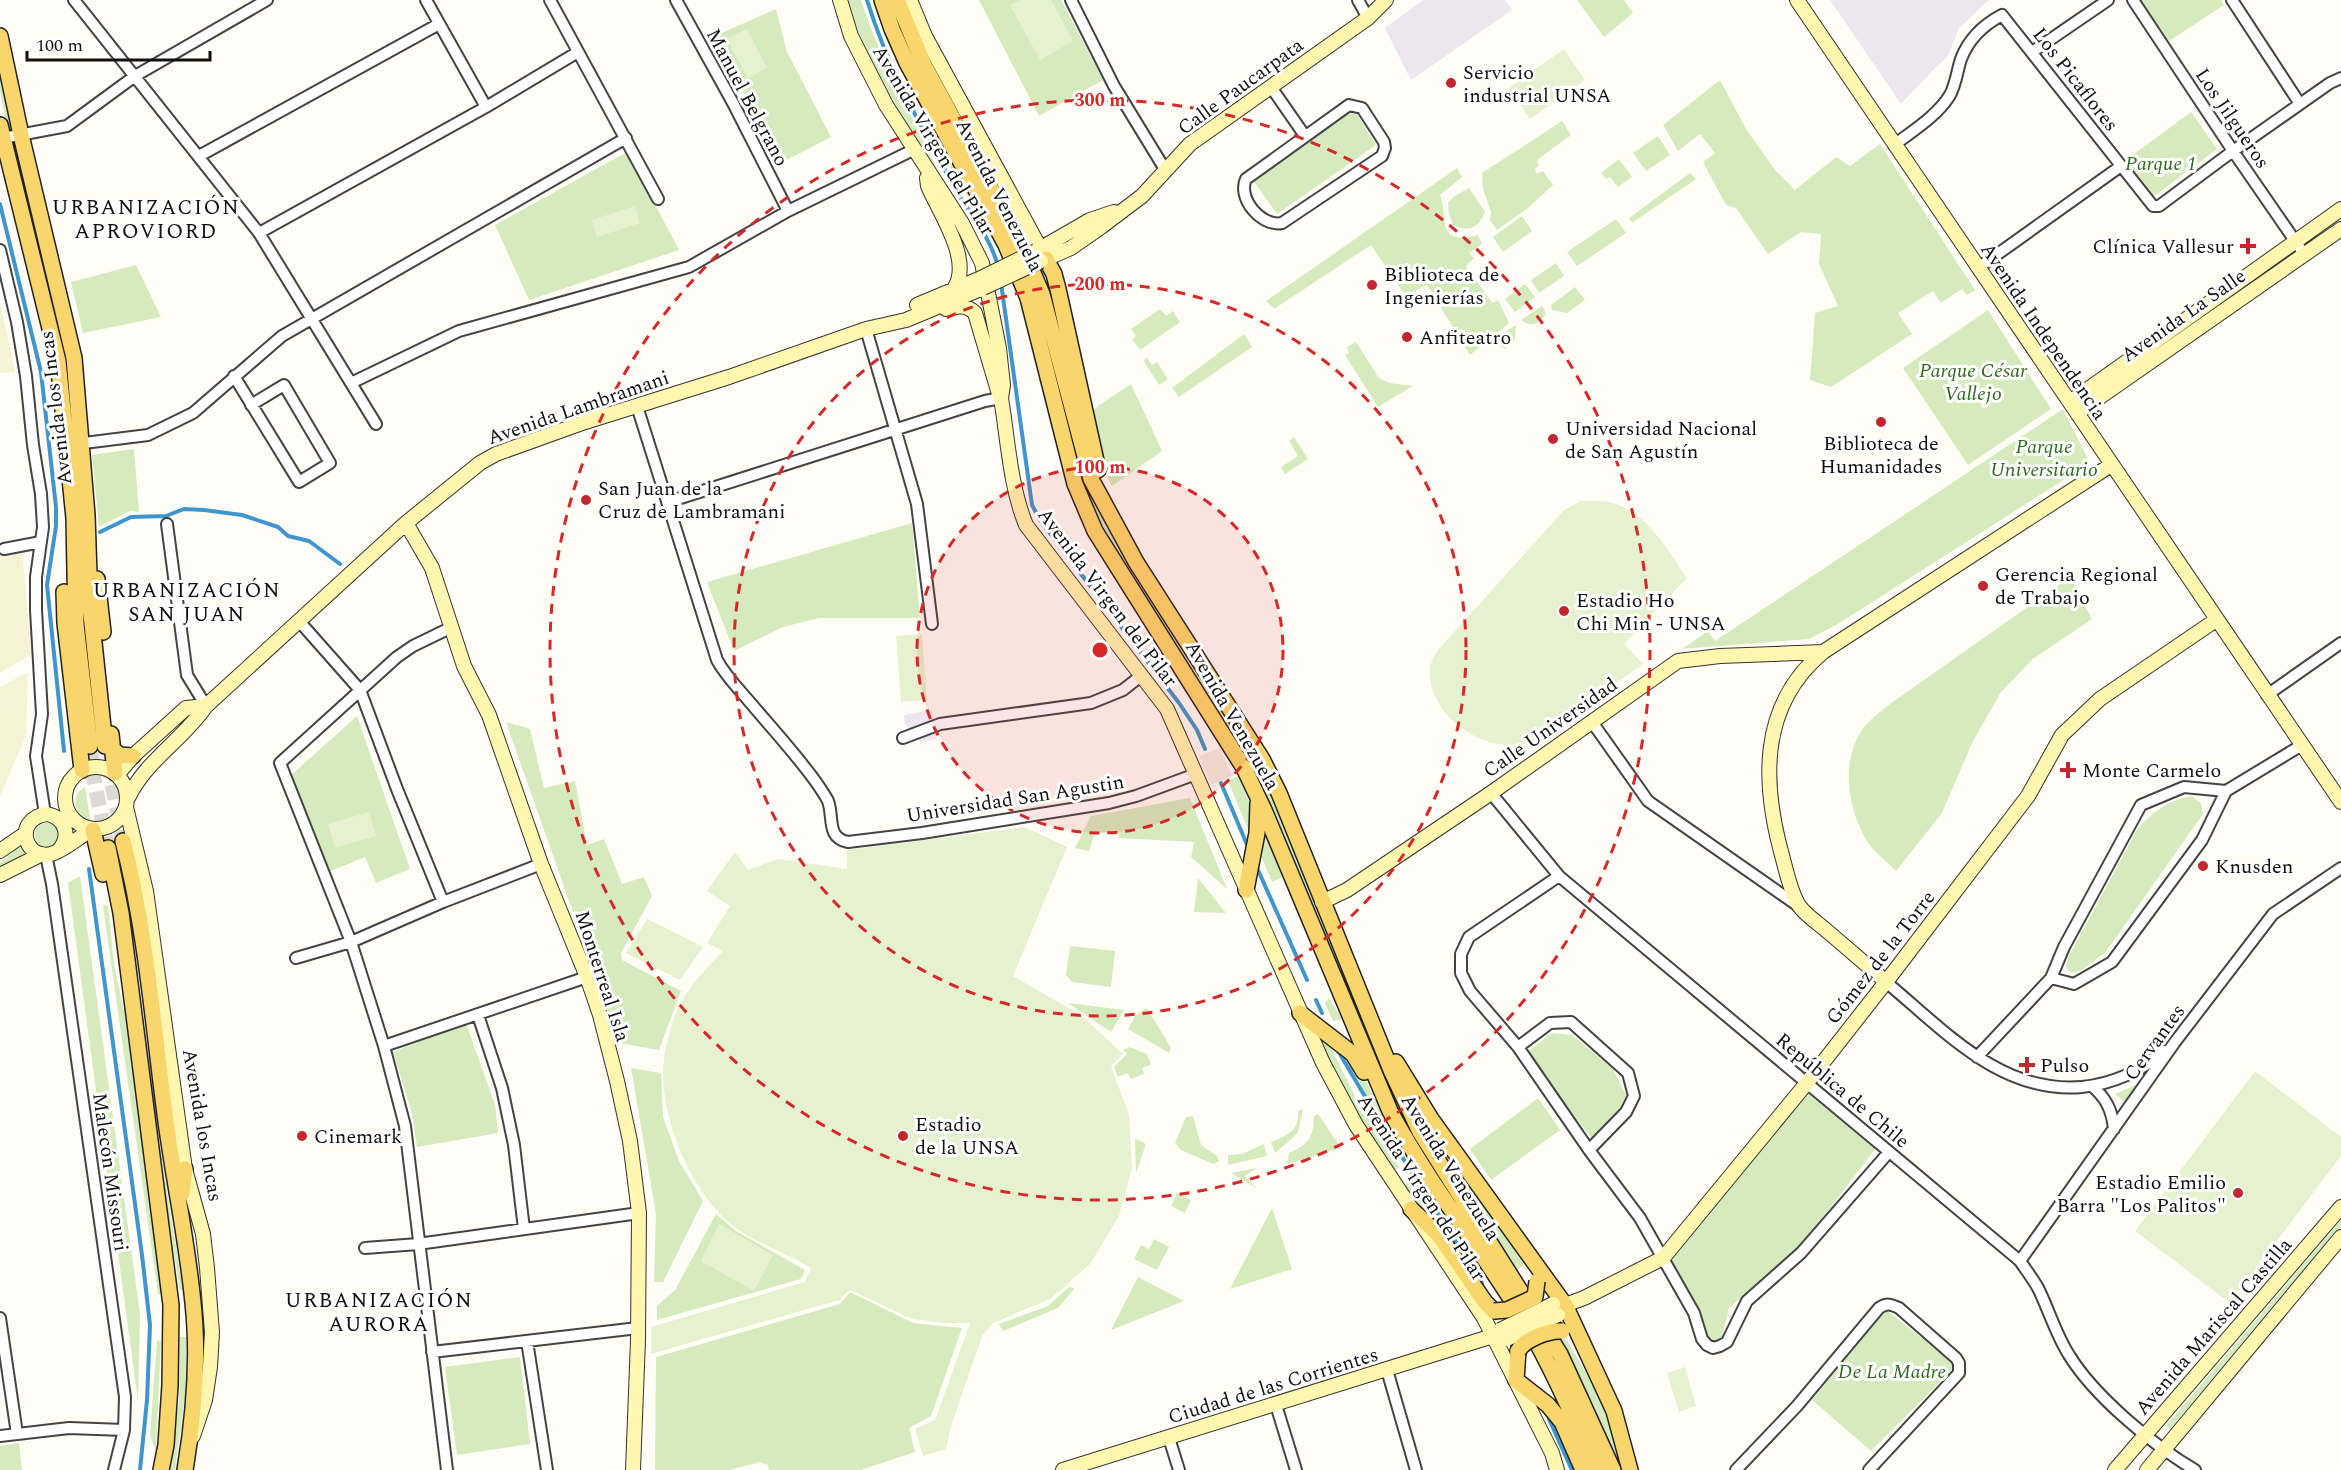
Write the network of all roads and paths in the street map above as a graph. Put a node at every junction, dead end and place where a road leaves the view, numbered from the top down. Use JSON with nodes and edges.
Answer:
{"nodes":[{"id":1,"x":74,"y":0,"type":"edge"},
{"id":2,"x":267,"y":0,"type":"edge"},
{"id":3,"x":426,"y":0,"type":"edge"},
{"id":4,"x":550,"y":0,"type":"edge"},
{"id":5,"x":676,"y":0,"type":"edge"},
{"id":6,"x":840,"y":0,"type":"edge"},
{"id":7,"x":882,"y":0,"type":"edge"},
{"id":8,"x":897,"y":0,"type":"edge"},
{"id":9,"x":910,"y":0,"type":"edge"},
{"id":10,"x":1071,"y":0,"type":"edge"},
{"id":11,"x":1358,"y":0,"type":"edge"},
{"id":12,"x":1386,"y":0,"type":"edge"},
{"id":13,"x":1797,"y":0,"type":"edge"},
{"id":14,"x":2108,"y":0,"type":"edge"},
{"id":15,"x":2133,"y":0,"type":"edge"},
{"id":16,"x":2232,"y":0,"type":"edge"},
{"id":17,"x":1368,"y":18,"type":"junction"},
{"id":18,"x":439,"y":24,"type":"junction"},
{"id":19,"x":0,"y":36,"type":"edge"},
{"id":20,"x":578,"y":52,"type":"junction"},
{"id":21,"x":2032,"y":52,"type":"junction"},
{"id":22,"x":135,"y":76,"type":"junction"},
{"id":23,"x":2341,"y":78,"type":"edge"},
{"id":24,"x":1271,"y":87,"type":"junction"},
{"id":25,"x":2301,"y":104,"type":"junction"},
{"id":26,"x":486,"y":107,"type":"junction"},
{"id":27,"x":2,"y":132,"type":"edge"},
{"id":28,"x":21,"y":135,"type":"junction"},
{"id":29,"x":1305,"y":136,"type":"junction"},
{"id":30,"x":626,"y":138,"type":"junction"},
{"id":31,"x":1894,"y":145,"type":"junction"},
{"id":32,"x":913,"y":150,"type":"junction"},
{"id":33,"x":2233,"y":151,"type":"junction"},
{"id":34,"x":199,"y":156,"type":"junction"},
{"id":35,"x":2121,"y":166,"type":"junction"},
{"id":36,"x":925,"y":167,"type":"junction"},
{"id":37,"x":1166,"y":171,"type":"junction"},
{"id":38,"x":658,"y":199,"type":"dead end"},
{"id":39,"x":2341,"y":208,"type":"edge"},
{"id":40,"x":788,"y":211,"type":"junction"},
{"id":41,"x":2341,"y":229,"type":"edge"},
{"id":42,"x":259,"y":233,"type":"junction"},
{"id":43,"x":2294,"y":240,"type":"junction"},
{"id":44,"x":0,"y":250,"type":"edge"},
{"id":45,"x":2304,"y":254,"type":"junction"},
{"id":46,"x":1041,"y":255,"type":"junction"},
{"id":47,"x":1978,"y":268,"type":"junction"},
{"id":48,"x":55,"y":274,"type":"junction"},
{"id":49,"x":39,"y":278,"type":"junction"},
{"id":50,"x":981,"y":283,"type":"junction"},
{"id":51,"x":954,"y":289,"type":"junction"},
{"id":52,"x":906,"y":320,"type":"junction"},
{"id":53,"x":312,"y":321,"type":"junction"},
{"id":54,"x":866,"y":329,"type":"junction"},
{"id":55,"x":2146,"y":356,"type":"junction"},
{"id":56,"x":234,"y":375,"type":"junction"},
{"id":57,"x":351,"y":383,"type":"junction"},
{"id":58,"x":1001,"y":399,"type":"junction"},
{"id":59,"x":251,"y":405,"type":"junction"},
{"id":60,"x":637,"y":406,"type":"junction"},
{"id":61,"x":2074,"y":408,"type":"junction"},
{"id":62,"x":376,"y":424,"type":"dead end"},
{"id":63,"x":896,"y":429,"type":"junction"},
{"id":64,"x":75,"y":445,"type":"junction"},
{"id":65,"x":2111,"y":465,"type":"junction"},
{"id":66,"x":1102,"y":500,"type":"junction"},
{"id":67,"x":668,"y":502,"type":"junction"},
{"id":68,"x":81,"y":516,"type":"junction"},
{"id":69,"x":406,"y":523,"type":"junction"},
{"id":70,"x":166,"y":525,"type":"dead end"},
{"id":71,"x":41,"y":542,"type":"junction"},
{"id":72,"x":4,"y":549,"type":"dead end"},
{"id":73,"x":2216,"y":620,"type":"junction"},
{"id":74,"x":299,"y":621,"type":"junction"},
{"id":75,"x":932,"y":624,"type":"dead end"},
{"id":76,"x":450,"y":628,"type":"junction"},
{"id":77,"x":2341,"y":643,"type":"edge"},
{"id":78,"x":1823,"y":652,"type":"junction"},
{"id":79,"x":1142,"y":675,"type":"junction"},
{"id":80,"x":360,"y":690,"type":"junction"},
{"id":81,"x":2267,"y":694,"type":"junction"},
{"id":82,"x":206,"y":706,"type":"junction"},
{"id":83,"x":1592,"y":722,"type":"junction"},
{"id":84,"x":903,"y":738,"type":"dead end"},
{"id":85,"x":2302,"y":745,"type":"junction"},
{"id":86,"x":103,"y":747,"type":"junction"},
{"id":87,"x":133,"y":756,"type":"junction"},
{"id":88,"x":82,"y":770,"type":"junction"},
{"id":89,"x":116,"y":774,"type":"junction"},
{"id":90,"x":1196,"y":774,"type":"junction"},
{"id":91,"x":2226,"y":791,"type":"junction"},
{"id":92,"x":1491,"y":793,"type":"junction"},
{"id":93,"x":1258,"y":796,"type":"junction"},
{"id":94,"x":65,"y":800,"type":"junction"},
{"id":95,"x":127,"y":802,"type":"junction"},
{"id":96,"x":2341,"y":802,"type":"edge"},
{"id":97,"x":43,"y":815,"type":"junction"},
{"id":98,"x":92,"y":830,"type":"junction"},
{"id":99,"x":26,"y":833,"type":"junction"},
{"id":100,"x":123,"y":841,"type":"tunnel mouth"},
{"id":101,"x":108,"y":848,"type":"tunnel mouth"},
{"id":102,"x":0,"y":851,"type":"edge"},
{"id":103,"x":50,"y":853,"type":"junction"},
{"id":104,"x":541,"y":864,"type":"junction"},
{"id":105,"x":2341,"y":868,"type":"edge"},
{"id":106,"x":0,"y":875,"type":"edge"},
{"id":107,"x":1559,"y":876,"type":"junction"},
{"id":108,"x":1246,"y":890,"type":"junction"},
{"id":109,"x":442,"y":902,"type":"junction"},
{"id":110,"x":1322,"y":902,"type":"junction"},
{"id":111,"x":1798,"y":906,"type":"junction"},
{"id":112,"x":351,"y":942,"type":"junction"},
{"id":113,"x":296,"y":958,"type":"dead end"},
{"id":114,"x":587,"y":977,"type":"junction"},
{"id":115,"x":2051,"y":978,"type":"junction"},
{"id":116,"x":1886,"y":982,"type":"junction"},
{"id":117,"x":1300,"y":1013,"type":"junction"},
{"id":118,"x":478,"y":1015,"type":"junction"},
{"id":119,"x":138,"y":1041,"type":"junction"},
{"id":120,"x":2175,"y":1042,"type":"junction"},
{"id":121,"x":1382,"y":1043,"type":"junction"},
{"id":122,"x":384,"y":1046,"type":"junction"},
{"id":123,"x":1518,"y":1047,"type":"junction"},
{"id":124,"x":1977,"y":1057,"type":"junction"},
{"id":125,"x":1806,"y":1084,"type":"junction"},
{"id":126,"x":2092,"y":1086,"type":"junction"},
{"id":127,"x":1385,"y":1101,"type":"junction"},
{"id":128,"x":2114,"y":1129,"type":"junction"},
{"id":129,"x":1589,"y":1150,"type":"junction"},
{"id":130,"x":1889,"y":1152,"type":"junction"},
{"id":131,"x":185,"y":1169,"type":"junction"},
{"id":132,"x":180,"y":1208,"type":"junction"},
{"id":133,"x":2341,"y":1208,"type":"edge"},
{"id":134,"x":1411,"y":1209,"type":"junction"},
{"id":135,"x":639,"y":1213,"type":"junction"},
{"id":136,"x":1511,"y":1228,"type":"junction"},
{"id":137,"x":524,"y":1229,"type":"junction"},
{"id":138,"x":418,"y":1244,"type":"junction"},
{"id":139,"x":2338,"y":1245,"type":"edge"},
{"id":140,"x":365,"y":1248,"type":"dead end"},
{"id":141,"x":1663,"y":1258,"type":"junction"},
{"id":142,"x":2020,"y":1261,"type":"junction"},
{"id":143,"x":1559,"y":1308,"type":"junction"},
{"id":144,"x":0,"y":1318,"type":"edge"},
{"id":145,"x":638,"y":1328,"type":"junction"},
{"id":146,"x":1,"y":1331,"type":"edge"},
{"id":147,"x":1504,"y":1339,"type":"junction"},
{"id":148,"x":527,"y":1341,"type":"junction"},
{"id":149,"x":432,"y":1352,"type":"junction"},
{"id":150,"x":1387,"y":1370,"type":"junction"},
{"id":151,"x":1516,"y":1380,"type":"junction"},
{"id":152,"x":1276,"y":1405,"type":"junction"},
{"id":153,"x":1614,"y":1411,"type":"junction"},
{"id":154,"x":124,"y":1430,"type":"junction"},
{"id":155,"x":17,"y":1434,"type":"junction"},
{"id":156,"x":2146,"y":1434,"type":"junction"},
{"id":157,"x":0,"y":1436,"type":"edge"},
{"id":158,"x":1169,"y":1438,"type":"junction"},
{"id":159,"x":188,"y":1449,"type":"junction"},
{"id":160,"x":2164,"y":1449,"type":"junction"},
{"id":161,"x":114,"y":1470,"type":"edge"},
{"id":162,"x":161,"y":1470,"type":"edge"},
{"id":163,"x":185,"y":1470,"type":"edge"},
{"id":164,"x":447,"y":1470,"type":"edge"},
{"id":165,"x":547,"y":1470,"type":"edge"},
{"id":166,"x":633,"y":1470,"type":"edge"},
{"id":167,"x":1063,"y":1470,"type":"edge"},
{"id":168,"x":1179,"y":1470,"type":"edge"},
{"id":169,"x":1296,"y":1470,"type":"edge"},
{"id":170,"x":1416,"y":1470,"type":"edge"},
{"id":171,"x":1557,"y":1470,"type":"edge"},
{"id":172,"x":1583,"y":1470,"type":"edge"},
{"id":173,"x":1597,"y":1470,"type":"edge"},
{"id":174,"x":1613,"y":1470,"type":"edge"},
{"id":175,"x":1630,"y":1470,"type":"edge"},
{"id":176,"x":1736,"y":1470,"type":"edge"},
{"id":177,"x":1869,"y":1470,"type":"edge"},
{"id":178,"x":2115,"y":1470,"type":"edge"},
{"id":179,"x":2147,"y":1470,"type":"edge"},
{"id":180,"x":2195,"y":1470,"type":"edge"}],
"edges":[{"from":1,"to":22,"type":"street"},
{"from":2,"to":22,"type":"street"},
{"from":3,"to":18,"type":"street"},
{"from":4,"to":20,"type":"street"},
{"from":5,"to":40,"type":"street","name":"Manuel Belgrano"},
{"from":6,"to":32,"type":"main road","name":"Avenida Virgen del Pilar"},
{"from":7,"to":93,"type":"main road","name":"Avenida Venezuela"},
{"from":8,"to":66,"type":"main road","name":"Avenida Venezuela"},
{"from":9,"to":46,"type":"main road","name":"Avenida Venezuela"},
{"from":10,"to":37,"type":"street"},
{"from":11,"to":17,"type":"street"},
{"from":12,"to":17,"type":"main road","name":"Calle Paucarpata"},
{"from":13,"to":31,"type":"main road","name":"Avenida Independencia"},
{"from":14,"to":21,"type":"street"},
{"from":15,"to":33,"type":"street","name":"Los Jilgueros"},
{"from":16,"to":25,"type":"street"},
{"from":17,"to":24,"type":"main road","name":"Calle Paucarpata"},
{"from":18,"to":26,"type":"street"},
{"from":18,"to":34,"type":"street"},
{"from":19,"to":28,"type":"main road","name":"Avenida los Incas"},
{"from":20,"to":26,"type":"street"},
{"from":20,"to":30,"type":"street"},
{"from":21,"to":31,"type":"street","name":"Los Picaflores"},
{"from":21,"to":35,"type":"street","name":"Los Picaflores"},
{"from":22,"to":28,"type":"street"},
{"from":22,"to":34,"type":"street"},
{"from":23,"to":25,"type":"street"},
{"from":24,"to":29,"type":"street"},
{"from":24,"to":37,"type":"main road","name":"Calle Paucarpata"},
{"from":25,"to":33,"type":"street"},
{"from":26,"to":42,"type":"street"},
{"from":27,"to":28,"type":"street"},
{"from":27,"to":49,"type":"main road","name":"Avenida los Incas"},
{"from":28,"to":48,"type":"main road","name":"Avenida los Incas"},
{"from":29,"to":29,"type":"street"},
{"from":30,"to":38,"type":"street"},
{"from":30,"to":53,"type":"street"},
{"from":31,"to":47,"type":"main road","name":"Avenida Independencia"},
{"from":32,"to":36,"type":"main road","name":"Avenida Virgen del Pilar"},
{"from":32,"to":40,"type":"street"},
{"from":33,"to":35,"type":"street","name":"Los Picaflores"},
{"from":33,"to":43,"type":"street","name":"Los Jilgueros"},
{"from":34,"to":42,"type":"street"},
{"from":35,"to":47,"type":"street"},
{"from":36,"to":51,"type":"main road"},
{"from":36,"to":58,"type":"main road","name":"Avenida Virgen del Pilar"},
{"from":37,"to":46,"type":"main road","name":"Calle Paucarpata"},
{"from":39,"to":43,"type":"main road","name":"Avenida La Salle"},
{"from":40,"to":57,"type":"street"},
{"from":41,"to":45,"type":"main road","name":"Avenida La Salle"},
{"from":42,"to":53,"type":"street"},
{"from":43,"to":45,"type":"street","name":"Los Jilgueros"},
{"from":43,"to":55,"type":"main road","name":"Avenida La Salle"},
{"from":44,"to":71,"type":"street"},
{"from":45,"to":55,"type":"main road","name":"Avenida La Salle"},
{"from":46,"to":50,"type":"main road","name":"Calle Paucarpata","bridge":true},
{"from":46,"to":66,"type":"main road"},
{"from":47,"to":61,"type":"main road","name":"Avenida Independencia"},
{"from":48,"to":49,"type":"main road"},
{"from":48,"to":64,"type":"main road","name":"Avenida los Incas"},
{"from":49,"to":64,"type":"main road","name":"Avenida los Incas"},
{"from":50,"to":51,"type":"main road","name":"Avenida Lambramani"},
{"from":50,"to":52,"type":"main road","name":"Avenida Lambramani"},
{"from":51,"to":54,"type":"main road","name":"Avenida Lambramani"},
{"from":52,"to":54,"type":"main road","name":"Avenida Lambramani"},
{"from":52,"to":58,"type":"main road"},
{"from":53,"to":56,"type":"street"},
{"from":53,"to":57,"type":"street"},
{"from":54,"to":60,"type":"main road","name":"Avenida Lambramani"},
{"from":54,"to":63,"type":"street"},
{"from":55,"to":61,"type":"main road","name":"Avenida La Salle"},
{"from":56,"to":59,"type":"street"},
{"from":56,"to":64,"type":"street"},
{"from":57,"to":62,"type":"street"},
{"from":58,"to":63,"type":"street"},
{"from":58,"to":79,"type":"main road","name":"Avenida Virgen del Pilar"},
{"from":59,"to":59,"type":"street"},
{"from":60,"to":67,"type":"street"},
{"from":60,"to":69,"type":"main road","name":"Avenida Lambramani"},
{"from":61,"to":65,"type":"main road","name":"Avenida Independencia"},
{"from":63,"to":67,"type":"street"},
{"from":63,"to":75,"type":"street"},
{"from":64,"to":68,"type":"main road","name":"Avenida los Incas"},
{"from":65,"to":73,"type":"main road","name":"Avenida Independencia"},
{"from":65,"to":78,"type":"main road"},
{"from":66,"to":110,"type":"main road","name":"Avenida Venezuela"},
{"from":67,"to":90,"type":"street","name":"Universidad San Agustin"},
{"from":68,"to":86,"type":"main road"},
{"from":68,"to":86,"type":"main road","name":"Avenida los Incas"},
{"from":68,"to":88,"type":"main road"},
{"from":69,"to":74,"type":"main road","name":"Avenida Lambramani"},
{"from":69,"to":76,"type":"main road","name":"Monterreal Isla"},
{"from":70,"to":82,"type":"street"},
{"from":71,"to":72,"type":"street"},
{"from":71,"to":97,"type":"street"},
{"from":73,"to":81,"type":"main road","name":"Avenida Independencia"},
{"from":73,"to":116,"type":"main road","name":"Gómez de la Torre"},
{"from":74,"to":80,"type":"street"},
{"from":74,"to":82,"type":"main road","name":"Avenida Lambramani"},
{"from":76,"to":80,"type":"street"},
{"from":76,"to":104,"type":"main road","name":"Monterreal Isla"},
{"from":77,"to":81,"type":"street"},
{"from":78,"to":83,"type":"main road","name":"Calle Universidad"},
{"from":78,"to":111,"type":"main road"},
{"from":79,"to":84,"type":"street"},
{"from":79,"to":90,"type":"main road","name":"Avenida Virgen del Pilar"},
{"from":80,"to":109,"type":"street"},
{"from":80,"to":112,"type":"street"},
{"from":81,"to":85,"type":"main road","name":"Avenida Independencia"},
{"from":82,"to":87,"type":"main road","name":"Avenida Lambramani"},
{"from":82,"to":95,"type":"main road","name":"Avenida Lambramani"},
{"from":83,"to":92,"type":"main road","name":"Calle Universidad"},
{"from":83,"to":111,"type":"street"},
{"from":85,"to":91,"type":"street"},
{"from":85,"to":96,"type":"main road","name":"Avenida Independencia"},
{"from":86,"to":87,"type":"main road"},
{"from":86,"to":89,"type":"main road"},
{"from":87,"to":89,"type":"main road","name":"Avenida Lambramani"},
{"from":88,"to":89,"type":"main road"},
{"from":88,"to":94,"type":"main road"},
{"from":89,"to":95,"type":"main road"},
{"from":90,"to":108,"type":"main road","name":"Avenida Virgen del Pilar"},
{"from":91,"to":115,"type":"street"},
{"from":91,"to":115,"type":"street"},
{"from":92,"to":107,"type":"street","name":"República de Chile"},
{"from":92,"to":110,"type":"main road","name":"Calle Universidad"},
{"from":93,"to":108,"type":"main road"},
{"from":93,"to":127,"type":"main road","name":"Avenida Venezuela"},
{"from":94,"to":97,"type":"main road"},
{"from":94,"to":98,"type":"main road"},
{"from":95,"to":98,"type":"main road"},
{"from":95,"to":131,"type":"main road","name":"Avenida los Incas"},
{"from":97,"to":99,"type":"main road"},
{"from":97,"to":103,"type":"main road"},
{"from":98,"to":103,"type":"main road"},
{"from":98,"to":119,"type":"main road"},
{"from":99,"to":102,"type":"main road"},
{"from":99,"to":103,"type":"main road"},
{"from":100,"to":132,"type":"main road","name":"Avenida los Incas"},
{"from":101,"to":119,"type":"main road"},
{"from":103,"to":106,"type":"main road"},
{"from":103,"to":154,"type":"street","name":"Malecón Missouri"},
{"from":104,"to":109,"type":"street"},
{"from":104,"to":114,"type":"main road","name":"Monterreal Isla"},
{"from":105,"to":120,"type":"street","name":"Cervantes"},
{"from":107,"to":123,"type":"street"},
{"from":107,"to":125,"type":"street","name":"República de Chile"},
{"from":108,"to":117,"type":"main road","name":"Avenida Virgen del Pilar"},
{"from":109,"to":112,"type":"street"},
{"from":110,"to":121,"type":"main road","name":"Avenida Venezuela"},
{"from":111,"to":116,"type":"main road"},
{"from":112,"to":113,"type":"street"},
{"from":112,"to":122,"type":"street"},
{"from":114,"to":118,"type":"street"},
{"from":114,"to":135,"type":"main road","name":"Monterreal Isla"},
{"from":115,"to":124,"type":"street"},
{"from":116,"to":124,"type":"street"},
{"from":116,"to":125,"type":"main road","name":"Gómez de la Torre"},
{"from":117,"to":127,"type":"main road"},
{"from":117,"to":134,"type":"main road","name":"Avenida Vírgen del Pilar"},
{"from":118,"to":122,"type":"street"},
{"from":118,"to":137,"type":"street"},
{"from":119,"to":162,"type":"main road"},
{"from":120,"to":126,"type":"street"},
{"from":120,"to":128,"type":"street","name":"Cervantes"},
{"from":121,"to":136,"type":"main road"},
{"from":121,"to":174,"type":"main road","name":"Avenida Venezuela"},
{"from":122,"to":138,"type":"street"},
{"from":123,"to":129,"type":"street"},
{"from":123,"to":129,"type":"street"},
{"from":124,"to":126,"type":"street"},
{"from":125,"to":130,"type":"street","name":"República de Chile"},
{"from":125,"to":141,"type":"main road","name":"Gómez de la Torre"},
{"from":126,"to":128,"type":"street"},
{"from":127,"to":173,"type":"main road","name":"Avenida Venezuela"},
{"from":128,"to":142,"type":"street","name":"Cervantes"},
{"from":129,"to":141,"type":"street"},
{"from":130,"to":141,"type":"street"},
{"from":130,"to":142,"type":"street","name":"República de Chile"},
{"from":131,"to":132,"type":"main road"},
{"from":131,"to":159,"type":"main road","name":"Avenida los Incas"},
{"from":132,"to":159,"type":"main road","name":"Avenida los Incas"},
{"from":133,"to":156,"type":"main road","name":"Avenida Mariscal Castilla"},
{"from":134,"to":136,"type":"main road","bridge":true},
{"from":134,"to":147,"type":"main road","name":"Avenida Vírgen del Pilar"},
{"from":135,"to":137,"type":"street"},
{"from":135,"to":145,"type":"main road","name":"Monterreal Isla"},
{"from":136,"to":143,"type":"main road"},
{"from":137,"to":138,"type":"street"},
{"from":138,"to":140,"type":"street"},
{"from":138,"to":149,"type":"street"},
{"from":139,"to":160,"type":"main road","name":"Avenida Mariscal Castilla"},
{"from":141,"to":143,"type":"main road","name":"Gómez de la Torre"},
{"from":142,"to":156,"type":"street","name":"República de Chile"},
{"from":143,"to":147,"type":"main road","name":"Ciudad de las Corrientes","bridge":true},
{"from":143,"to":153,"type":"main road"},
{"from":144,"to":146,"type":"street"},
{"from":145,"to":148,"type":"street"},
{"from":145,"to":166,"type":"main road","name":"Monterreal Isla"},
{"from":146,"to":155,"type":"street"},
{"from":147,"to":150,"type":"main road","name":"Ciudad de las Corrientes"},
{"from":147,"to":151,"type":"main road"},
{"from":147,"to":151,"type":"main road","name":"Avenida Vírgen del Pilar"},
{"from":147,"to":153,"type":"main road","bridge":true},
{"from":148,"to":149,"type":"street"},
{"from":148,"to":165,"type":"street"},
{"from":149,"to":164,"type":"street"},
{"from":150,"to":152,"type":"main road","name":"Ciudad de las Corrientes"},
{"from":150,"to":170,"type":"street"},
{"from":151,"to":171,"type":"main road"},
{"from":151,"to":172,"type":"main road"},
{"from":152,"to":158,"type":"main road","name":"Ciudad de las Corrientes"},
{"from":152,"to":169,"type":"street"},
{"from":153,"to":175,"type":"main road"},
{"from":154,"to":155,"type":"street"},
{"from":154,"to":161,"type":"street","name":"Malecón Missouri"},
{"from":155,"to":157,"type":"street"},
{"from":156,"to":160,"type":"street","name":"República de Chile"},
{"from":156,"to":178,"type":"main road","name":"Avenida Mariscal Castilla"},
{"from":158,"to":167,"type":"main road","name":"Ciudad de las Corrientes"},
{"from":158,"to":168,"type":"street"},
{"from":159,"to":163,"type":"main road","name":"Avenida los Incas"},
{"from":160,"to":179,"type":"main road","name":"Avenida Mariscal Castilla"},
{"from":160,"to":180,"type":"street","name":"República de Chile"},
{"from":176,"to":177,"type":"street"}]}
